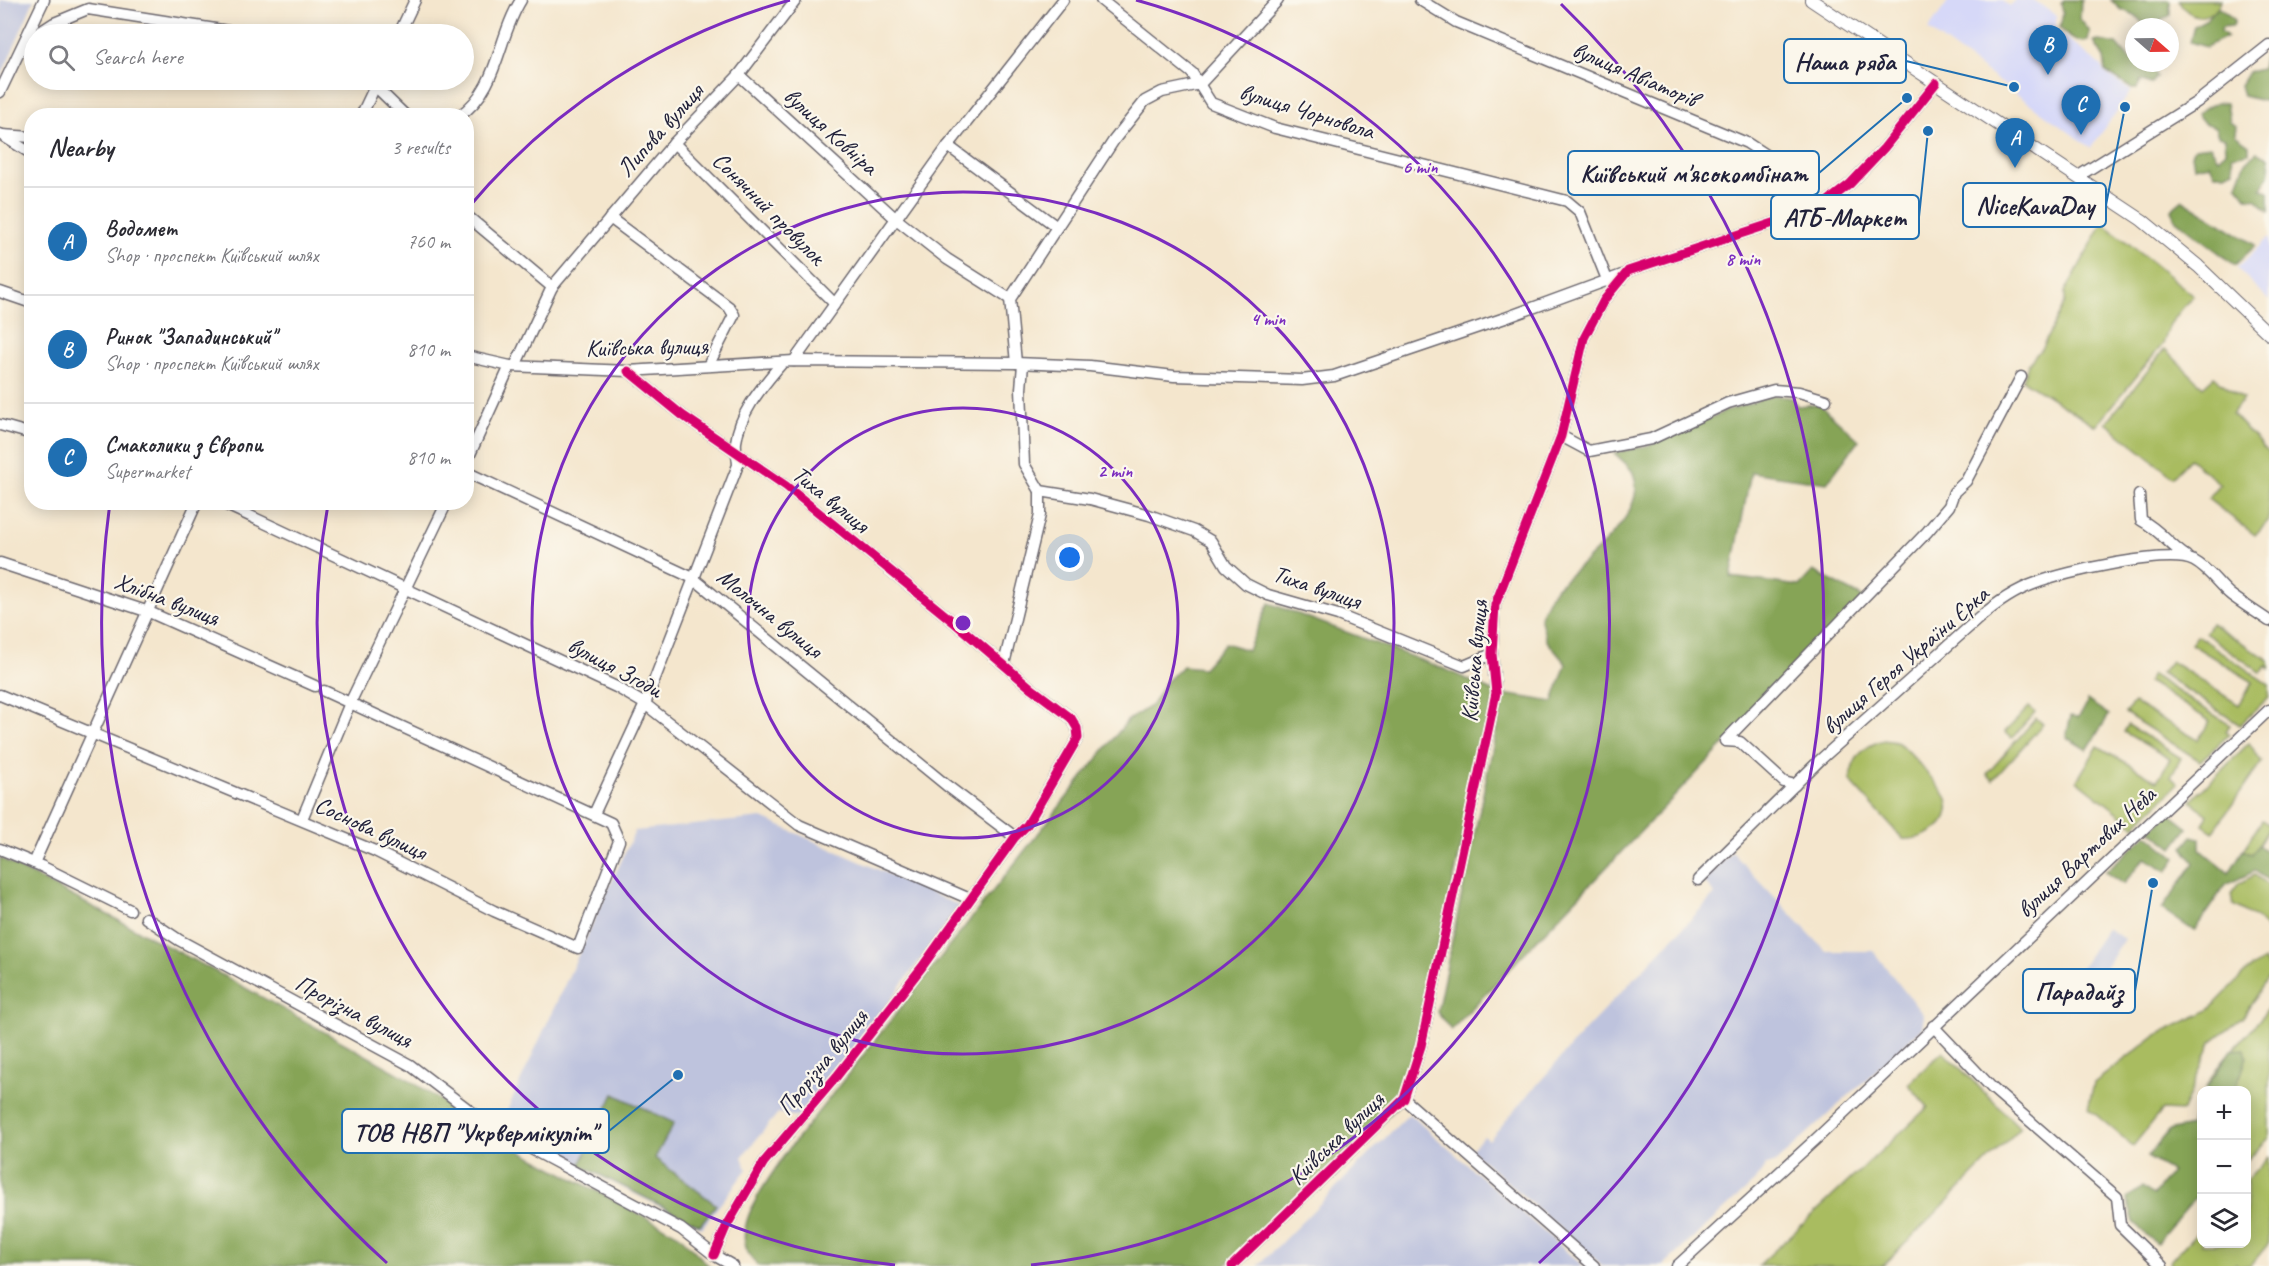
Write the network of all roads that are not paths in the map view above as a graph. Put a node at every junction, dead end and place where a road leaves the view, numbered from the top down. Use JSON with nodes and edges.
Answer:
{"nodes":[{"id":1,"x":44,"y":0,"type":"edge"},
{"id":2,"x":415,"y":0,"type":"edge"},
{"id":3,"x":521,"y":0,"type":"edge"},
{"id":4,"x":796,"y":0,"type":"edge"},
{"id":5,"x":1063,"y":0,"type":"edge"},
{"id":6,"x":1101,"y":0,"type":"edge"},
{"id":7,"x":1278,"y":0,"type":"edge"},
{"id":8,"x":1420,"y":0,"type":"edge"},
{"id":9,"x":1811,"y":0,"type":"edge"},
{"id":10,"x":33,"y":24,"type":"edge"},
{"id":11,"x":52,"y":24,"type":"edge"},
{"id":12,"x":184,"y":24,"type":"edge"},
{"id":13,"x":404,"y":24,"type":"edge"},
{"id":14,"x":24,"y":44,"type":"edge"},
{"id":15,"x":2269,"y":45,"type":"edge"},
{"id":16,"x":739,"y":75,"type":"junction"},
{"id":17,"x":1936,"y":83,"type":"junction"},
{"id":18,"x":1200,"y":84,"type":"junction"},
{"id":19,"x":374,"y":90,"type":"edge"},
{"id":20,"x":383,"y":90,"type":"edge"},
{"id":21,"x":0,"y":92,"type":"edge"},
{"id":22,"x":365,"y":108,"type":"edge"},
{"id":23,"x":399,"y":108,"type":"edge"},
{"id":24,"x":468,"y":108,"type":"edge"},
{"id":25,"x":1,"y":135,"type":"edge"},
{"id":26,"x":24,"y":136,"type":"edge"},
{"id":27,"x":674,"y":143,"type":"junction"},
{"id":28,"x":948,"y":146,"type":"junction"},
{"id":29,"x":24,"y":149,"type":"edge"},
{"id":30,"x":2077,"y":177,"type":"junction"},
{"id":31,"x":1819,"y":208,"type":"junction"},
{"id":32,"x":610,"y":218,"type":"junction"},
{"id":33,"x":895,"y":218,"type":"junction"},
{"id":34,"x":474,"y":222,"type":"edge"},
{"id":35,"x":1057,"y":226,"type":"junction"},
{"id":36,"x":1628,"y":272,"type":"junction"},
{"id":37,"x":1608,"y":282,"type":"junction"},
{"id":38,"x":552,"y":287,"type":"junction"},
{"id":39,"x":0,"y":292,"type":"edge"},
{"id":40,"x":1010,"y":299,"type":"junction"},
{"id":41,"x":24,"y":300,"type":"edge"},
{"id":42,"x":834,"y":303,"type":"junction"},
{"id":43,"x":2269,"y":334,"type":"edge"},
{"id":44,"x":474,"y":358,"type":"edge"},
{"id":45,"x":794,"y":361,"type":"junction"},
{"id":46,"x":782,"y":363,"type":"junction"},
{"id":47,"x":709,"y":364,"type":"junction"},
{"id":48,"x":1019,"y":364,"type":"junction"},
{"id":49,"x":513,"y":365,"type":"junction"},
{"id":50,"x":628,"y":371,"type":"junction"},
{"id":51,"x":2021,"y":377,"type":"dead end"},
{"id":52,"x":1826,"y":400,"type":"dead end"},
{"id":53,"x":0,"y":425,"type":"edge"},
{"id":54,"x":24,"y":432,"type":"edge"},
{"id":55,"x":1561,"y":436,"type":"junction"},
{"id":56,"x":474,"y":446,"type":"edge"},
{"id":57,"x":736,"y":453,"type":"junction"},
{"id":58,"x":474,"y":476,"type":"edge"},
{"id":59,"x":1040,"y":491,"type":"junction"},
{"id":60,"x":2139,"y":495,"type":"dead end"},
{"id":61,"x":194,"y":510,"type":"edge"},
{"id":62,"x":237,"y":510,"type":"edge"},
{"id":63,"x":443,"y":510,"type":"edge"},
{"id":64,"x":2192,"y":560,"type":"junction"},
{"id":65,"x":0,"y":563,"type":"edge"},
{"id":66,"x":693,"y":578,"type":"junction"},
{"id":67,"x":406,"y":588,"type":"junction"},
{"id":68,"x":149,"y":612,"type":"junction"},
{"id":69,"x":2269,"y":621,"type":"edge"},
{"id":70,"x":1492,"y":654,"type":"junction"},
{"id":71,"x":1004,"y":664,"type":"junction"},
{"id":72,"x":0,"y":695,"type":"edge"},
{"id":73,"x":350,"y":703,"type":"junction"},
{"id":74,"x":645,"y":704,"type":"junction"},
{"id":75,"x":2269,"y":710,"type":"edge"},
{"id":76,"x":94,"y":733,"type":"junction"},
{"id":77,"x":1795,"y":785,"type":"junction"},
{"id":78,"x":594,"y":814,"type":"junction"},
{"id":79,"x":302,"y":819,"type":"junction"},
{"id":80,"x":1016,"y":837,"type":"junction"},
{"id":81,"x":0,"y":849,"type":"edge"},
{"id":82,"x":34,"y":863,"type":"junction"},
{"id":83,"x":1698,"y":880,"type":"dead end"},
{"id":84,"x":970,"y":898,"type":"junction"},
{"id":85,"x":130,"y":910,"type":"dead end"},
{"id":86,"x":146,"y":918,"type":"dead end"},
{"id":87,"x":1933,"y":1026,"type":"junction"},
{"id":88,"x":1404,"y":1099,"type":"junction"},
{"id":89,"x":714,"y":1256,"type":"junction"},
{"id":90,"x":733,"y":1266,"type":"edge"},
{"id":91,"x":1232,"y":1266,"type":"edge"},
{"id":92,"x":1594,"y":1266,"type":"edge"},
{"id":93,"x":1677,"y":1266,"type":"edge"},
{"id":94,"x":2162,"y":1266,"type":"edge"}],
"edges":[{"from":1,"to":10,"type":"street"},
{"from":2,"to":13,"type":"street"},
{"from":3,"to":24,"type":"street"},
{"from":4,"to":16,"type":"street","name":"Липова вулиця"},
{"from":5,"to":28,"type":"street"},
{"from":6,"to":18,"type":"street","name":"вулиця Чорновола"},
{"from":7,"to":18,"type":"street","name":"вулиця Чорновола"},
{"from":8,"to":31,"type":"street","name":"вулиця Авіаторів"},
{"from":9,"to":17,"type":"main road"},
{"from":11,"to":12,"type":"street"},
{"from":14,"to":21,"type":"street"},
{"from":15,"to":30,"type":"street"},
{"from":16,"to":27,"type":"street","name":"Липова вулиця"},
{"from":16,"to":33,"type":"street","name":"вулиця Ковніра"},
{"from":17,"to":30,"type":"main road"},
{"from":17,"to":31,"type":"street","name":"Київська вулиця"},
{"from":18,"to":35,"type":"street"},
{"from":18,"to":37,"type":"street","name":"вулиця Чорновола"},
{"from":19,"to":22,"type":"street"},
{"from":20,"to":23,"type":"street"},
{"from":25,"to":26,"type":"street"},
{"from":25,"to":29,"type":"street"},
{"from":27,"to":32,"type":"street","name":"Липова вулиця"},
{"from":27,"to":42,"type":"street","name":"Сонячний провулок"},
{"from":28,"to":33,"type":"street"},
{"from":28,"to":35,"type":"street"},
{"from":30,"to":43,"type":"main road"},
{"from":31,"to":36,"type":"street","name":"Київська вулиця"},
{"from":32,"to":38,"type":"street","name":"Липова вулиця"},
{"from":32,"to":47,"type":"street"},
{"from":33,"to":40,"type":"street"},
{"from":33,"to":42,"type":"street"},
{"from":34,"to":38,"type":"street"},
{"from":35,"to":40,"type":"street"},
{"from":36,"to":37,"type":"street","name":"Київська вулиця"},
{"from":36,"to":55,"type":"street","name":"Київська вулиця"},
{"from":37,"to":48,"type":"street","name":"Київська вулиця"},
{"from":38,"to":49,"type":"street","name":"Липова вулиця"},
{"from":39,"to":41,"type":"street"},
{"from":40,"to":48,"type":"street"},
{"from":42,"to":45,"type":"street"},
{"from":44,"to":49,"type":"street","name":"Київська вулиця"},
{"from":45,"to":46,"type":"street","name":"Київська вулиця"},
{"from":45,"to":48,"type":"street","name":"Київська вулиця"},
{"from":46,"to":47,"type":"street","name":"Київська вулиця"},
{"from":46,"to":57,"type":"street"},
{"from":47,"to":50,"type":"street","name":"Київська вулиця"},
{"from":48,"to":59,"type":"street"},
{"from":49,"to":50,"type":"street","name":"Київська вулиця"},
{"from":49,"to":56,"type":"street","name":"Липова вулиця"},
{"from":50,"to":57,"type":"street","name":"Тиха вулиця"},
{"from":51,"to":77,"type":"street"},
{"from":52,"to":55,"type":"street"},
{"from":53,"to":54,"type":"street"},
{"from":55,"to":70,"type":"street","name":"Київська вулиця"},
{"from":57,"to":66,"type":"street"},
{"from":57,"to":71,"type":"street","name":"Тиха вулиця"},
{"from":58,"to":66,"type":"street","name":"Молочна вулиця"},
{"from":59,"to":70,"type":"street","name":"Тиха вулиця"},
{"from":59,"to":71,"type":"street"},
{"from":60,"to":64,"type":"street"},
{"from":61,"to":68,"type":"street"},
{"from":62,"to":67,"type":"street","name":"вулиця Згоди"},
{"from":63,"to":67,"type":"street"},
{"from":64,"to":69,"type":"street"},
{"from":64,"to":77,"type":"street","name":"вулиця Героя України Єрка"},
{"from":65,"to":68,"type":"street","name":"Хлібна вулиця"},
{"from":66,"to":74,"type":"street"},
{"from":66,"to":80,"type":"street","name":"Молочна вулиця"},
{"from":67,"to":73,"type":"street"},
{"from":67,"to":74,"type":"street","name":"вулиця Згоди"},
{"from":68,"to":73,"type":"street","name":"Хлібна вулиця"},
{"from":68,"to":76,"type":"street"},
{"from":70,"to":88,"type":"street","name":"Київська вулиця"},
{"from":71,"to":80,"type":"street","name":"Тиха вулиця"},
{"from":72,"to":76,"type":"street","name":"Соснова вулиця"},
{"from":73,"to":78,"type":"street","name":"Хлібна вулиця"},
{"from":73,"to":79,"type":"street"},
{"from":74,"to":78,"type":"street"},
{"from":74,"to":84,"type":"street","name":"вулиця Згоди"},
{"from":75,"to":87,"type":"street","name":"вулиця Вартових Неба"},
{"from":76,"to":79,"type":"street","name":"Соснова вулиця"},
{"from":76,"to":82,"type":"street"},
{"from":77,"to":83,"type":"street","name":"вулиця Героя України Єрка"},
{"from":78,"to":79,"type":"street","name":"Соснова вулиця"},
{"from":80,"to":84,"type":"street","name":"Прорізна вулиця"},
{"from":81,"to":82,"type":"street"},
{"from":82,"to":85,"type":"street"},
{"from":84,"to":89,"type":"street","name":"Прорізна вулиця"},
{"from":86,"to":89,"type":"street","name":"Прорізна вулиця"},
{"from":87,"to":93,"type":"street","name":"вулиця Вартових Неба"},
{"from":87,"to":94,"type":"street"},
{"from":88,"to":91,"type":"street","name":"Київська вулиця"},
{"from":88,"to":92,"type":"street"},
{"from":89,"to":90,"type":"street"}]}
